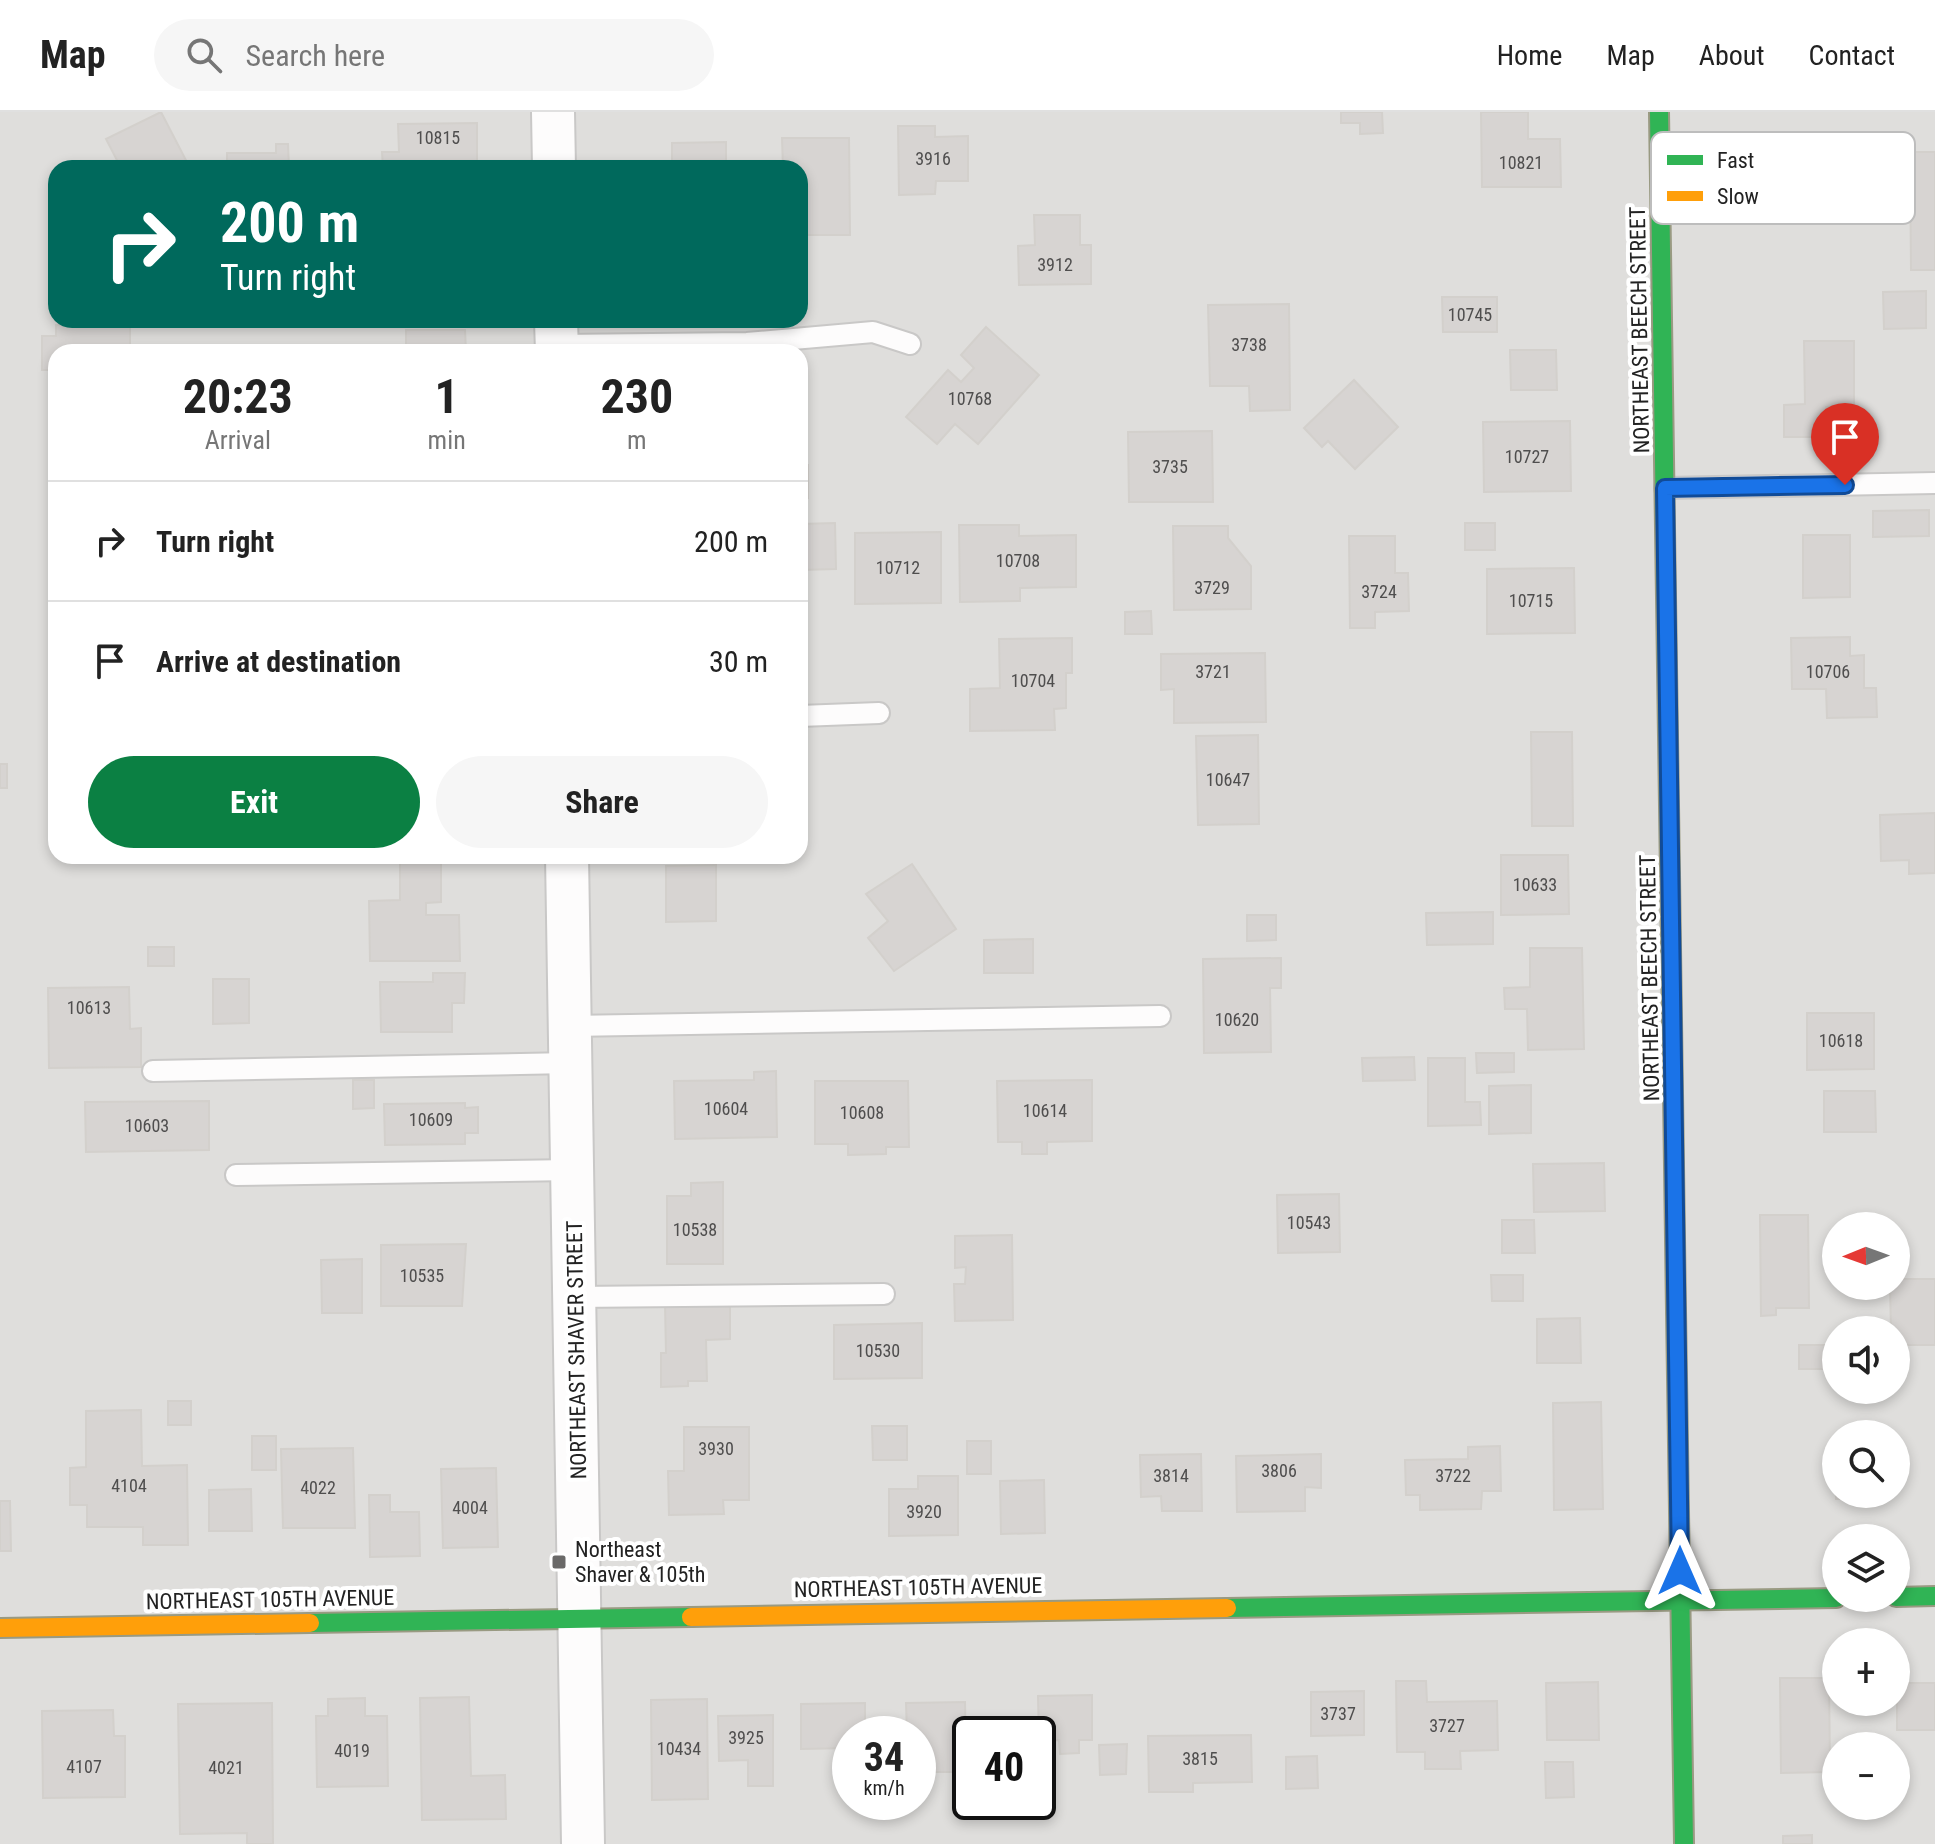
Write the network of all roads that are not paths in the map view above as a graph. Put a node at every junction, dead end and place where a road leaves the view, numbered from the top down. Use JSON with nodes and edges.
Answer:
{"nodes":[{"id":1,"x":553,"y":112,"type":"edge"},
{"id":2,"x":1659,"y":112,"type":"edge"},
{"id":3,"x":1659,"y":132,"type":"edge"},
{"id":4,"x":554,"y":160,"type":"edge"},
{"id":5,"x":1661,"y":224,"type":"edge"},
{"id":6,"x":556,"y":339,"type":"edge"},
{"id":7,"x":910,"y":344,"type":"dead end"},
{"id":8,"x":1935,"y":483,"type":"edge"},
{"id":9,"x":1665,"y":488,"type":"junction"},
{"id":10,"x":879,"y":713,"type":"dead end"},
{"id":11,"x":808,"y":716,"type":"edge"},
{"id":12,"x":567,"y":864,"type":"edge"},
{"id":13,"x":1160,"y":1016,"type":"dead end"},
{"id":14,"x":570,"y":1044,"type":"junction"},
{"id":15,"x":153,"y":1071,"type":"dead end"},
{"id":16,"x":572,"y":1170,"type":"junction"},
{"id":17,"x":236,"y":1175,"type":"dead end"},
{"id":18,"x":884,"y":1294,"type":"dead end"},
{"id":19,"x":574,"y":1297,"type":"junction"},
{"id":20,"x":1935,"y":1596,"type":"edge"},
{"id":21,"x":1910,"y":1597,"type":"edge"},
{"id":22,"x":1822,"y":1598,"type":"edge"},
{"id":23,"x":1680,"y":1600,"type":"junction"},
{"id":24,"x":581,"y":1617,"type":"junction"},
{"id":25,"x":0,"y":1628,"type":"edge"},
{"id":26,"x":583,"y":1844,"type":"edge"},
{"id":27,"x":1684,"y":1844,"type":"edge"}],
"edges":[{"from":1,"to":4,"type":"street"},
{"from":2,"to":3,"type":"street","name":"NORTHEAST BEECH STREET"},
{"from":5,"to":9,"type":"street","name":"NORTHEAST BEECH STREET"},
{"from":6,"to":7,"type":"lane"},
{"from":8,"to":9,"type":"lane"},
{"from":9,"to":23,"type":"street","name":"NORTHEAST BEECH STREET"},
{"from":10,"to":11,"type":"lane"},
{"from":12,"to":14,"type":"street","name":"NORTHEAST SHAVER STREET"},
{"from":13,"to":14,"type":"lane"},
{"from":14,"to":15,"type":"lane"},
{"from":14,"to":16,"type":"street","name":"NORTHEAST SHAVER STREET"},
{"from":16,"to":17,"type":"lane"},
{"from":16,"to":19,"type":"street","name":"NORTHEAST SHAVER STREET"},
{"from":18,"to":19,"type":"lane"},
{"from":19,"to":24,"type":"street","name":"NORTHEAST SHAVER STREET"},
{"from":20,"to":21,"type":"street"},
{"from":22,"to":23,"type":"street","name":"NORTHEAST 105TH AVENUE"},
{"from":23,"to":24,"type":"street","name":"NORTHEAST 105TH AVENUE"},
{"from":23,"to":27,"type":"street","name":"NORTHEAST BEECH STREET"},
{"from":24,"to":25,"type":"street","name":"NORTHEAST 105TH AVENUE"},
{"from":24,"to":26,"type":"street","name":"NORTHEAST SHAVER STREET"}]}
